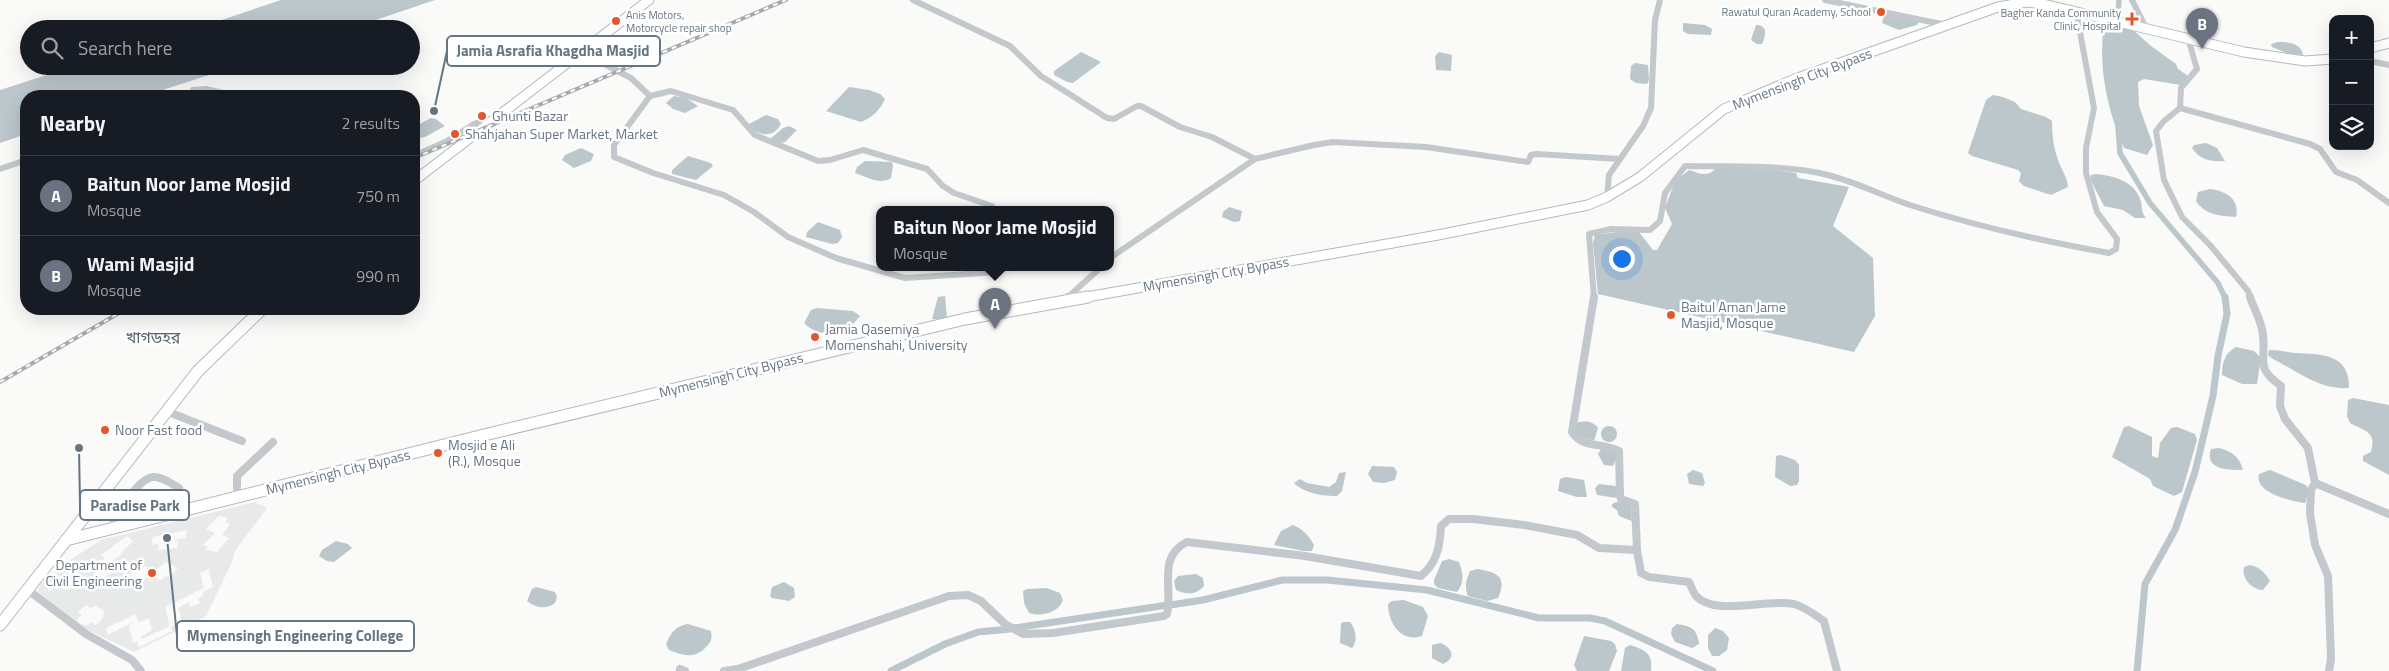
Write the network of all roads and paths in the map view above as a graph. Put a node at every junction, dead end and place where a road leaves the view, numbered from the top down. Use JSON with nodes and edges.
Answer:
{"nodes":[{"id":1,"x":649,"y":0,"type":"edge"},
{"id":2,"x":913,"y":0,"type":"edge"},
{"id":3,"x":1660,"y":0,"type":"edge"},
{"id":4,"x":1825,"y":0,"type":"edge"},
{"id":5,"x":2132,"y":0,"type":"edge"},
{"id":6,"x":2025,"y":1,"type":"edge"},
{"id":7,"x":2056,"y":7,"type":"junction"},
{"id":8,"x":1946,"y":25,"type":"junction"},
{"id":9,"x":2146,"y":28,"type":"junction"},
{"id":10,"x":2188,"y":38,"type":"junction"},
{"id":11,"x":2389,"y":43,"type":"edge"},
{"id":12,"x":2374,"y":47,"type":"edge"},
{"id":13,"x":581,"y":52,"type":"junction"},
{"id":14,"x":2329,"y":59,"type":"edge"},
{"id":15,"x":2374,"y":62,"type":"edge"},
{"id":16,"x":2389,"y":66,"type":"edge"},
{"id":17,"x":650,"y":96,"type":"junction"},
{"id":18,"x":2180,"y":108,"type":"junction"},
{"id":19,"x":494,"y":118,"type":"junction"},
{"id":20,"x":420,"y":153,"type":"edge"},
{"id":21,"x":1256,"y":159,"type":"junction"},
{"id":22,"x":1620,"y":159,"type":"junction"},
{"id":23,"x":20,"y":162,"type":"edge"},
{"id":24,"x":0,"y":170,"type":"edge"},
{"id":25,"x":420,"y":176,"type":"edge"},
{"id":26,"x":1607,"y":197,"type":"junction"},
{"id":27,"x":2389,"y":203,"type":"edge"},
{"id":28,"x":992,"y":206,"type":"dead end"},
{"id":29,"x":1114,"y":255,"type":"edge"},
{"id":30,"x":876,"y":270,"type":"edge"},
{"id":31,"x":881,"y":271,"type":"edge"},
{"id":32,"x":1097,"y":271,"type":"edge"},
{"id":33,"x":998,"y":272,"type":"dead end"},
{"id":34,"x":1063,"y":302,"type":"junction"},
{"id":35,"x":256,"y":315,"type":"edge"},
{"id":36,"x":166,"y":411,"type":"junction"},
{"id":37,"x":242,"y":441,"type":"dead end"},
{"id":38,"x":273,"y":442,"type":"dead end"},
{"id":39,"x":2315,"y":483,"type":"junction"},
{"id":40,"x":179,"y":488,"type":"dead end"},
{"id":41,"x":237,"y":498,"type":"junction"},
{"id":42,"x":2389,"y":514,"type":"edge"},
{"id":43,"x":111,"y":530,"type":"junction"},
{"id":44,"x":66,"y":540,"type":"junction"},
{"id":45,"x":1637,"y":550,"type":"junction"},
{"id":46,"x":28,"y":590,"type":"junction"},
{"id":47,"x":0,"y":625,"type":"edge"},
{"id":48,"x":141,"y":671,"type":"edge"},
{"id":49,"x":724,"y":671,"type":"edge"},
{"id":50,"x":1837,"y":671,"type":"edge"},
{"id":51,"x":2329,"y":671,"type":"edge"}],
"edges":[{"from":1,"to":13,"type":"highway"},
{"from":2,"to":21,"type":"street"},
{"from":3,"to":22,"type":"street"},
{"from":4,"to":8,"type":"street"},
{"from":5,"to":9,"type":"street"},
{"from":6,"to":7,"type":"highway","name":"Mymensingh City Bypass"},
{"from":6,"to":8,"type":"highway","name":"Mymensingh City Bypass"},
{"from":7,"to":9,"type":"highway","name":"Mymensingh City Bypass"},
{"from":7,"to":45,"type":"street"},
{"from":8,"to":26,"type":"highway","name":"Mymensingh City Bypass"},
{"from":9,"to":10,"type":"highway","name":"Mymensingh City Bypass"},
{"from":10,"to":14,"type":"highway","name":"Mymensingh City Bypass"},
{"from":10,"to":18,"type":"street"},
{"from":11,"to":12,"type":"highway"},
{"from":13,"to":17,"type":"street"},
{"from":13,"to":19,"type":"highway"},
{"from":15,"to":16,"type":"street"},
{"from":17,"to":28,"type":"street"},
{"from":17,"to":30,"type":"street"},
{"from":18,"to":27,"type":"street"},
{"from":18,"to":39,"type":"street"},
{"from":19,"to":20,"type":"street"},
{"from":19,"to":25,"type":"highway"},
{"from":21,"to":22,"type":"street"},
{"from":21,"to":29,"type":"street"},
{"from":22,"to":26,"type":"street"},
{"from":23,"to":24,"type":"street"},
{"from":26,"to":34,"type":"highway","name":"Mymensingh City Bypass"},
{"from":31,"to":33,"type":"street"},
{"from":32,"to":34,"type":"street"},
{"from":34,"to":41,"type":"highway","name":"Mymensingh City Bypass"},
{"from":35,"to":36,"type":"highway"},
{"from":36,"to":37,"type":"street"},
{"from":36,"to":44,"type":"highway"},
{"from":38,"to":41,"type":"street"},
{"from":39,"to":42,"type":"street"},
{"from":39,"to":51,"type":"street"},
{"from":40,"to":43,"type":"street"},
{"from":41,"to":43,"type":"highway","name":"Mymensingh City Bypass"},
{"from":43,"to":44,"type":"highway","name":"Mymensingh City Bypass"},
{"from":44,"to":46,"type":"highway"},
{"from":45,"to":49,"type":"street"},
{"from":45,"to":50,"type":"street"},
{"from":46,"to":47,"type":"highway"},
{"from":46,"to":48,"type":"street"}]}
